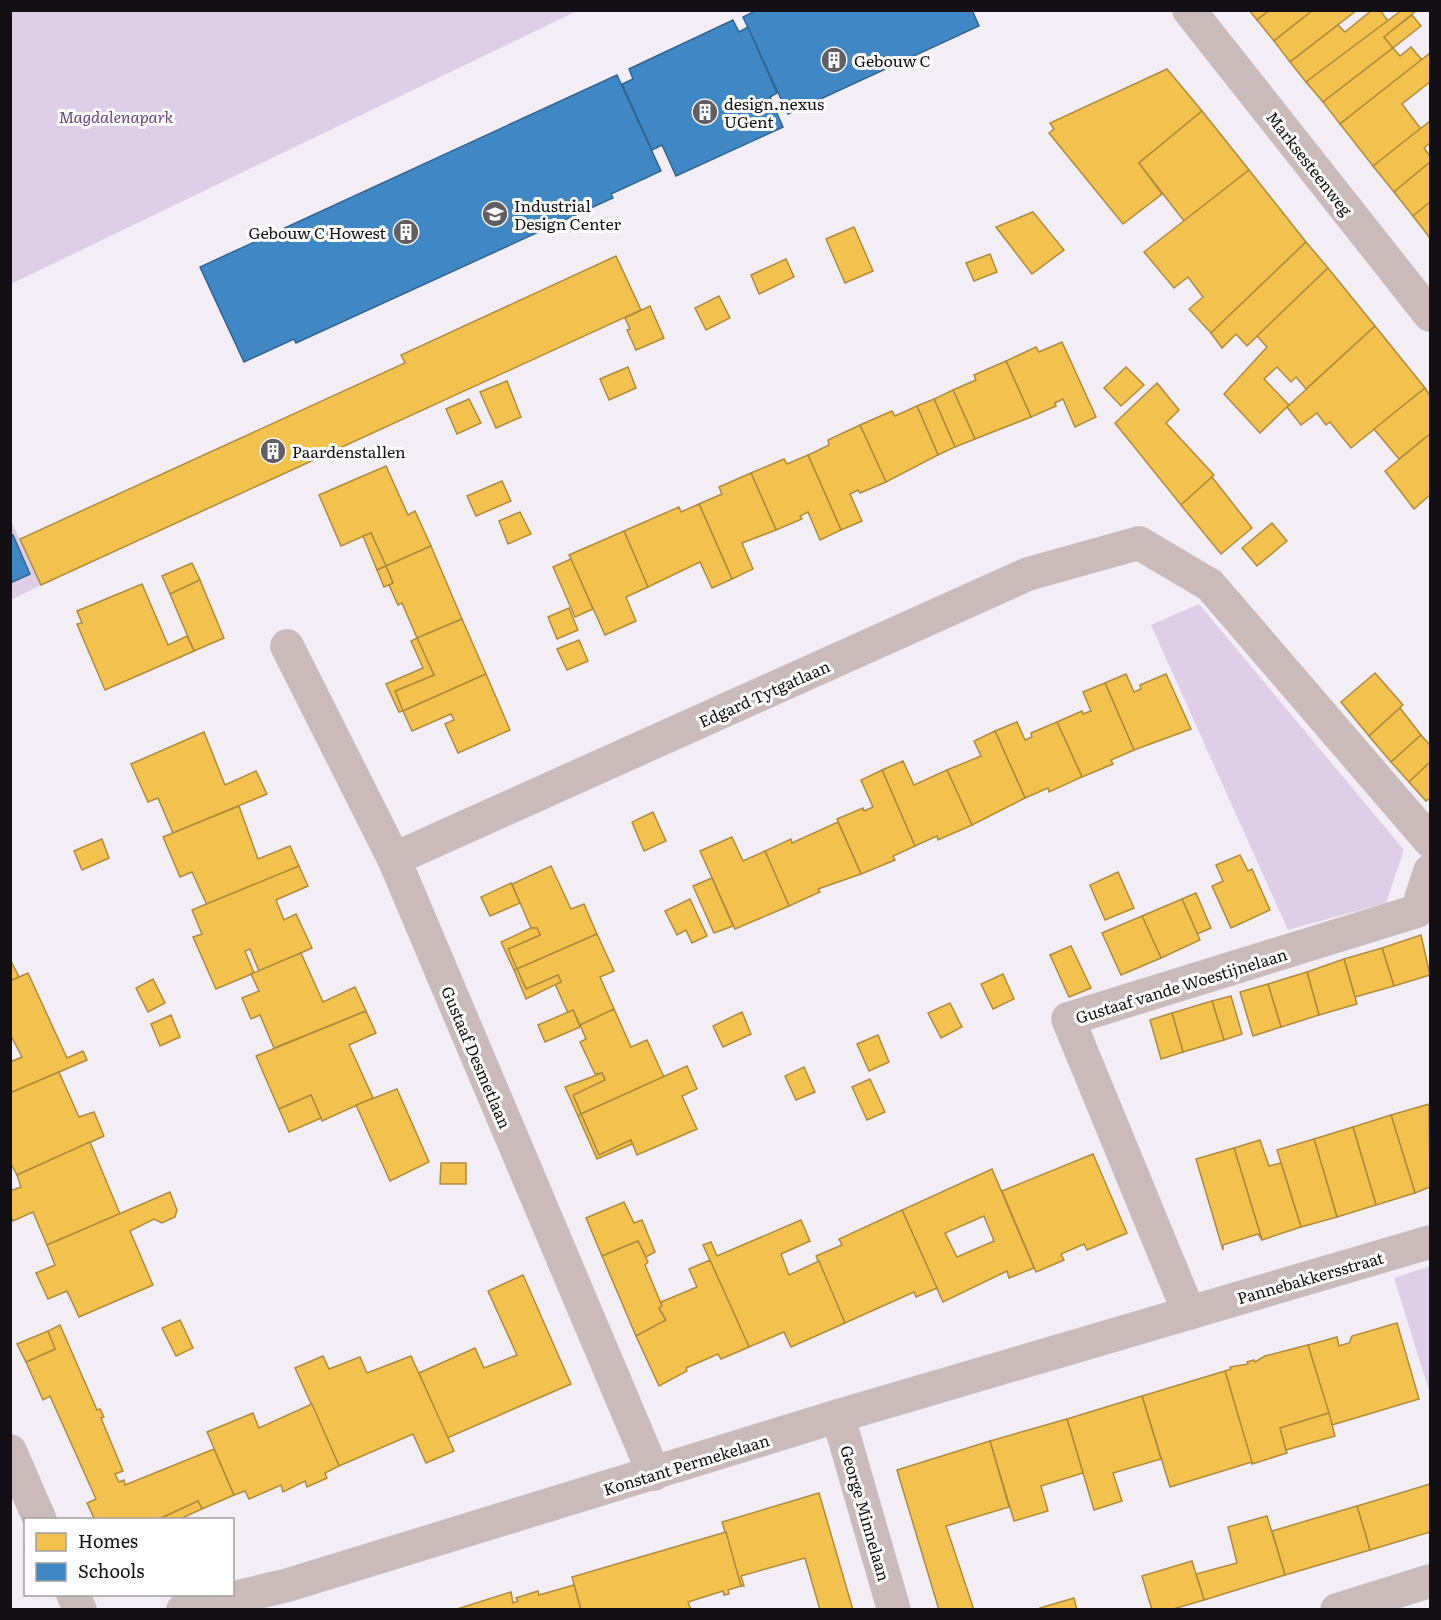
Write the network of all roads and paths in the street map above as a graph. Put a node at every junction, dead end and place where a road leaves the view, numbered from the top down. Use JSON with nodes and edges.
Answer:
{"nodes":[{"id":1,"x":1189,"y":10,"type":"edge"},
{"id":2,"x":1431,"y":315,"type":"edge"},
{"id":3,"x":287,"y":646,"type":"dead end"},
{"id":4,"x":1431,"y":841,"type":"edge"},
{"id":5,"x":394,"y":859,"type":"junction"},
{"id":6,"x":1431,"y":871,"type":"edge"},
{"id":7,"x":1431,"y":1242,"type":"edge"},
{"id":8,"x":1189,"y":1313,"type":"junction"},
{"id":9,"x":838,"y":1416,"type":"junction"},
{"id":10,"x":10,"y":1451,"type":"edge"},
{"id":11,"x":654,"y":1474,"type":"junction"},
{"id":12,"x":39,"y":1518,"type":"edge"},
{"id":13,"x":1431,"y":1581,"type":"edge"},
{"id":14,"x":74,"y":1596,"type":"edge"},
{"id":15,"x":80,"y":1610,"type":"edge"},
{"id":16,"x":183,"y":1610,"type":"edge"},
{"id":17,"x":894,"y":1610,"type":"edge"},
{"id":18,"x":1337,"y":1610,"type":"edge"}],
"edges":[{"from":1,"to":2,"type":"street","name":"Marksesteenweg"},
{"from":3,"to":5,"type":"street","name":"Gustaaf Desmetlaan"},
{"from":4,"to":5,"type":"street","name":"Edgard Tytgatlaan"},
{"from":5,"to":11,"type":"street","name":"Gustaaf Desmetlaan"},
{"from":6,"to":8,"type":"street","name":"Gustaaf vande Woestijnelaan"},
{"from":7,"to":8,"type":"street","name":"Pannebakkersstraat"},
{"from":8,"to":9,"type":"street","name":"Konstant Permekelaan"},
{"from":9,"to":11,"type":"street","name":"Konstant Permekelaan"},
{"from":9,"to":17,"type":"street","name":"George Minnelaan"},
{"from":10,"to":12,"type":"street"},
{"from":11,"to":16,"type":"street","name":"Konstant Permekelaan"},
{"from":13,"to":18,"type":"street"},
{"from":14,"to":15,"type":"street"}]}
